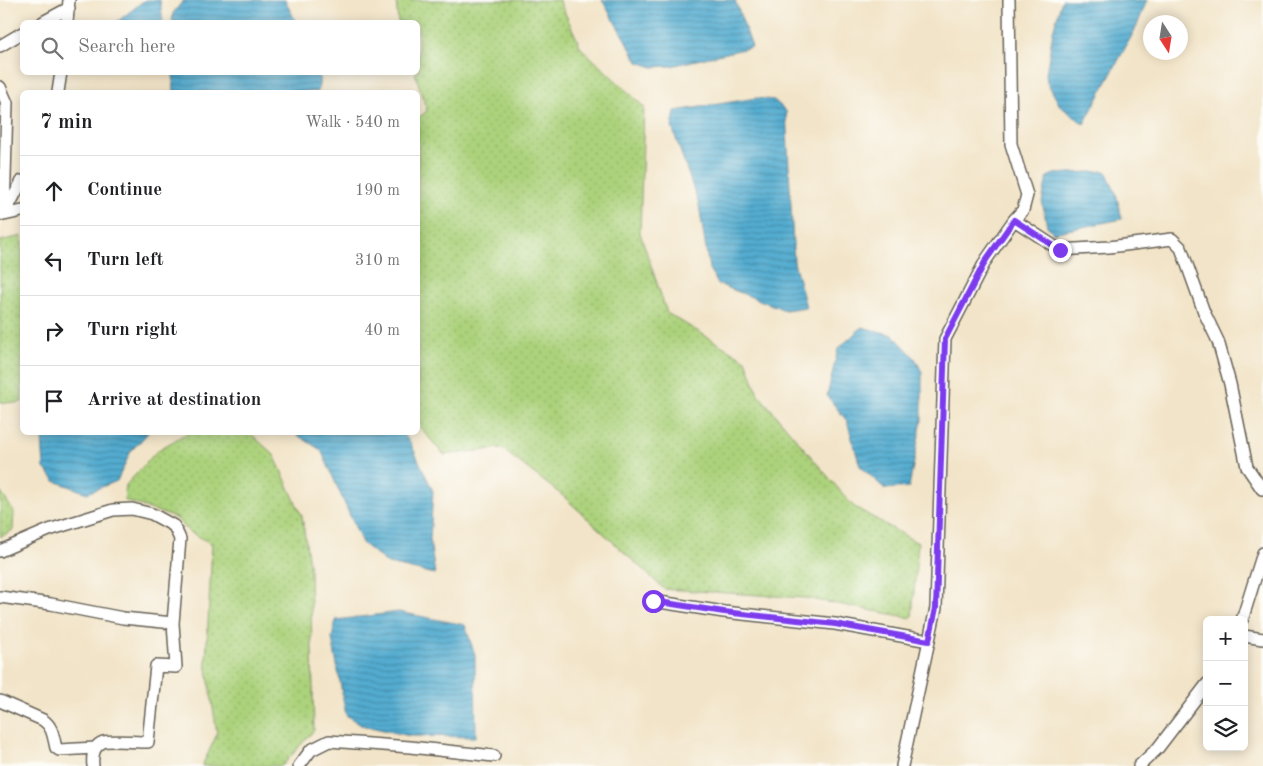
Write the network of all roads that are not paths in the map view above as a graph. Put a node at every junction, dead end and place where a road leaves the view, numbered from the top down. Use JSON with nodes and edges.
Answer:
{"nodes":[{"id":1,"x":1009,"y":0,"type":"edge"},
{"id":2,"x":69,"y":4,"type":"edge"},
{"id":3,"x":46,"y":20,"type":"edge"},
{"id":4,"x":67,"y":20,"type":"edge"},
{"id":5,"x":20,"y":34,"type":"edge"},
{"id":6,"x":0,"y":46,"type":"edge"},
{"id":7,"x":60,"y":75,"type":"edge"},
{"id":8,"x":0,"y":87,"type":"edge"},
{"id":9,"x":58,"y":90,"type":"edge"},
{"id":10,"x":20,"y":186,"type":"edge"},
{"id":11,"x":20,"y":212,"type":"edge"},
{"id":12,"x":2,"y":218,"type":"edge"},
{"id":13,"x":1014,"y":220,"type":"junction"},
{"id":14,"x":1263,"y":488,"type":"edge"},
{"id":15,"x":0,"y":551,"type":"edge"},
{"id":16,"x":1263,"y":554,"type":"edge"},
{"id":17,"x":0,"y":596,"type":"edge"},
{"id":18,"x":653,"y":601,"type":"dead end"},
{"id":19,"x":1243,"y":616,"type":"edge"},
{"id":20,"x":173,"y":623,"type":"junction"},
{"id":21,"x":1248,"y":637,"type":"edge"},
{"id":22,"x":1263,"y":639,"type":"edge"},
{"id":23,"x":929,"y":641,"type":"junction"},
{"id":24,"x":1203,"y":689,"type":"edge"},
{"id":25,"x":0,"y":701,"type":"edge"},
{"id":26,"x":95,"y":748,"type":"junction"},
{"id":27,"x":494,"y":756,"type":"dead end"},
{"id":28,"x":93,"y":766,"type":"edge"},
{"id":29,"x":299,"y":766,"type":"edge"},
{"id":30,"x":902,"y":766,"type":"edge"},
{"id":31,"x":1139,"y":766,"type":"edge"}],
"edges":[{"from":1,"to":13,"type":"street"},
{"from":2,"to":3,"type":"street"},
{"from":2,"to":4,"type":"street"},
{"from":5,"to":6,"type":"street"},
{"from":7,"to":9,"type":"street"},
{"from":8,"to":12,"type":"street"},
{"from":10,"to":12,"type":"street"},
{"from":11,"to":12,"type":"street"},
{"from":13,"to":14,"type":"street"},
{"from":13,"to":23,"type":"street"},
{"from":15,"to":20,"type":"street"},
{"from":16,"to":19,"type":"street"},
{"from":17,"to":20,"type":"street"},
{"from":18,"to":23,"type":"street"},
{"from":20,"to":26,"type":"street"},
{"from":21,"to":22,"type":"street"},
{"from":23,"to":30,"type":"street"},
{"from":24,"to":31,"type":"street"},
{"from":25,"to":26,"type":"street"},
{"from":26,"to":28,"type":"street"},
{"from":27,"to":29,"type":"street"}]}
